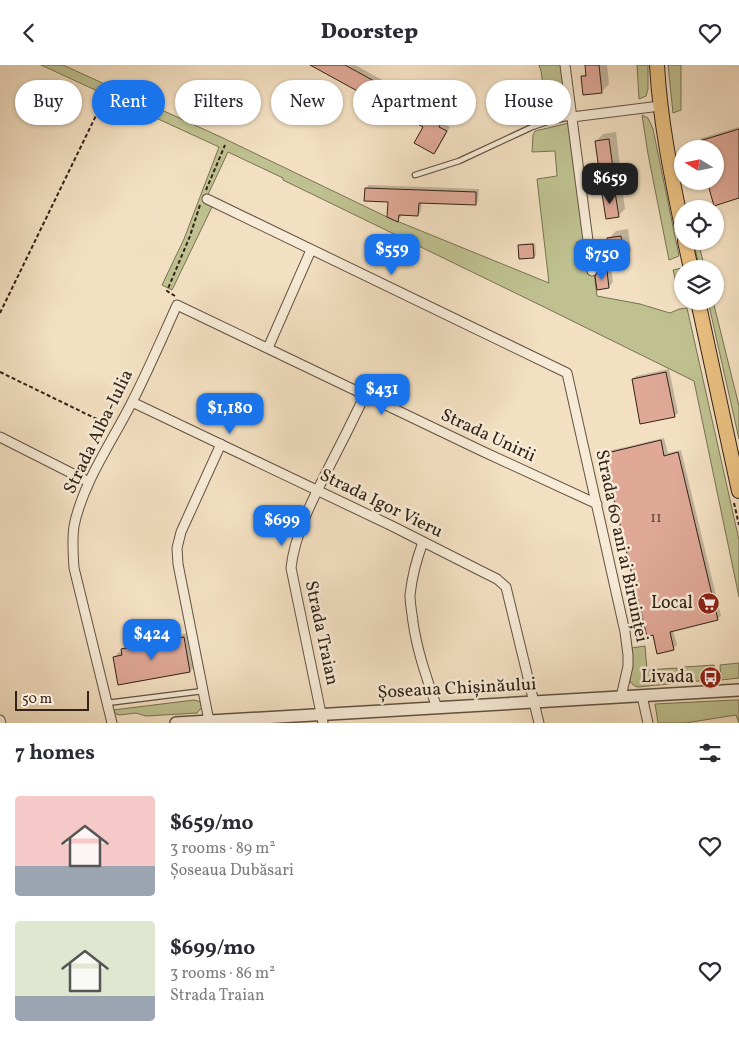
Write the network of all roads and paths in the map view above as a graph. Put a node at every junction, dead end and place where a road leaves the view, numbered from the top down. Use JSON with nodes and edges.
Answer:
{"nodes":[{"id":1,"x":565,"y":65,"type":"edge"},
{"id":2,"x":657,"y":65,"type":"edge"},
{"id":3,"x":660,"y":106,"type":"junction"},
{"id":4,"x":572,"y":117,"type":"junction"},
{"id":5,"x":92,"y":124,"type":"edge"},
{"id":6,"x":225,"y":145,"type":"dead end"},
{"id":7,"x":415,"y":175,"type":"dead end"},
{"id":8,"x":203,"y":200,"type":"junction"},
{"id":9,"x":677,"y":200,"type":"edge"},
{"id":10,"x":311,"y":250,"type":"junction"},
{"id":11,"x":592,"y":271,"type":"dead end"},
{"id":12,"x":177,"y":305,"type":"junction"},
{"id":13,"x":700,"y":310,"type":"edge"},
{"id":14,"x":0,"y":313,"type":"edge"},
{"id":15,"x":268,"y":348,"type":"junction"},
{"id":16,"x":0,"y":373,"type":"edge"},
{"id":17,"x":365,"y":395,"type":"junction"},
{"id":18,"x":132,"y":402,"type":"junction"},
{"id":19,"x":118,"y":429,"type":"junction"},
{"id":20,"x":0,"y":437,"type":"edge"},
{"id":21,"x":221,"y":444,"type":"junction"},
{"id":22,"x":89,"y":482,"type":"junction"},
{"id":23,"x":317,"y":491,"type":"junction"},
{"id":24,"x":736,"y":496,"type":"edge"},
{"id":25,"x":597,"y":504,"type":"junction"},
{"id":26,"x":739,"y":525,"type":"edge"},
{"id":27,"x":423,"y":542,"type":"junction"},
{"id":28,"x":739,"y":690,"type":"edge"},
{"id":29,"x":203,"y":691,"type":"junction"},
{"id":30,"x":642,"y":695,"type":"junction"},
{"id":31,"x":621,"y":697,"type":"junction"},
{"id":32,"x":535,"y":702,"type":"junction"},
{"id":33,"x":107,"y":703,"type":"junction"},
{"id":34,"x":437,"y":708,"type":"junction"},
{"id":35,"x":322,"y":719,"type":"edge"},
{"id":36,"x":209,"y":721,"type":"junction"},
{"id":37,"x":112,"y":723,"type":"edge"},
{"id":38,"x":176,"y":723,"type":"edge"},
{"id":39,"x":540,"y":723,"type":"edge"},
{"id":40,"x":648,"y":723,"type":"edge"}],
"edges":[{"from":1,"to":4,"type":"street"},
{"from":2,"to":3,"type":"main road"},
{"from":3,"to":4,"type":"street"},
{"from":3,"to":9,"type":"main road"},
{"from":4,"to":7,"type":"lane"},
{"from":4,"to":11,"type":"street"},
{"from":5,"to":14,"type":"path"},
{"from":6,"to":8,"type":"path"},
{"from":8,"to":10,"type":"street"},
{"from":8,"to":12,"type":"path"},
{"from":10,"to":15,"type":"street"},
{"from":10,"to":25,"type":"street","name":"Strada 60 ani ai Biruinței"},
{"from":12,"to":15,"type":"street","name":"Strada Unirii"},
{"from":12,"to":18,"type":"street","name":"Strada Alba-Iulia"},
{"from":13,"to":24,"type":"main road"},
{"from":15,"to":17,"type":"street","name":"Strada Unirii"},
{"from":16,"to":19,"type":"path"},
{"from":17,"to":23,"type":"street","name":"Strada Traian"},
{"from":17,"to":25,"type":"street","name":"Strada Unirii"},
{"from":18,"to":19,"type":"street","name":"Strada Alba-Iulia"},
{"from":18,"to":21,"type":"street","name":"Strada Igor Vieru"},
{"from":19,"to":22,"type":"street","name":"Strada Alba-Iulia"},
{"from":20,"to":22,"type":"street"},
{"from":21,"to":23,"type":"street","name":"Strada Igor Vieru"},
{"from":21,"to":29,"type":"street"},
{"from":22,"to":33,"type":"street","name":"Strada Alba-Iulia"},
{"from":23,"to":27,"type":"street","name":"Strada Igor Vieru"},
{"from":23,"to":35,"type":"street","name":"Strada Traian"},
{"from":24,"to":26,"type":"path"},
{"from":25,"to":31,"type":"street","name":"Strada 60 ani ai Biruinței"},
{"from":27,"to":32,"type":"street","name":"Strada Igor Vieru"},
{"from":27,"to":34,"type":"street"},
{"from":28,"to":30,"type":"street","name":"Șoseaua Chișinăului"},
{"from":29,"to":33,"type":"lane"},
{"from":29,"to":36,"type":"street"},
{"from":30,"to":31,"type":"street","name":"Șoseaua Chișinăului"},
{"from":30,"to":40,"type":"street"},
{"from":31,"to":32,"type":"street","name":"Șoseaua Chișinăului"},
{"from":32,"to":34,"type":"street","name":"Șoseaua Chișinăului"},
{"from":32,"to":39,"type":"street","name":"Strada Igor Vieru"},
{"from":33,"to":37,"type":"street","name":"Strada Alba-Iulia"},
{"from":34,"to":35,"type":"street","name":"Șoseaua Chișinăului"},
{"from":35,"to":36,"type":"street","name":"Șoseaua Chișinăului"},
{"from":36,"to":38,"type":"street","name":"Șoseaua Chișinăului"}]}
